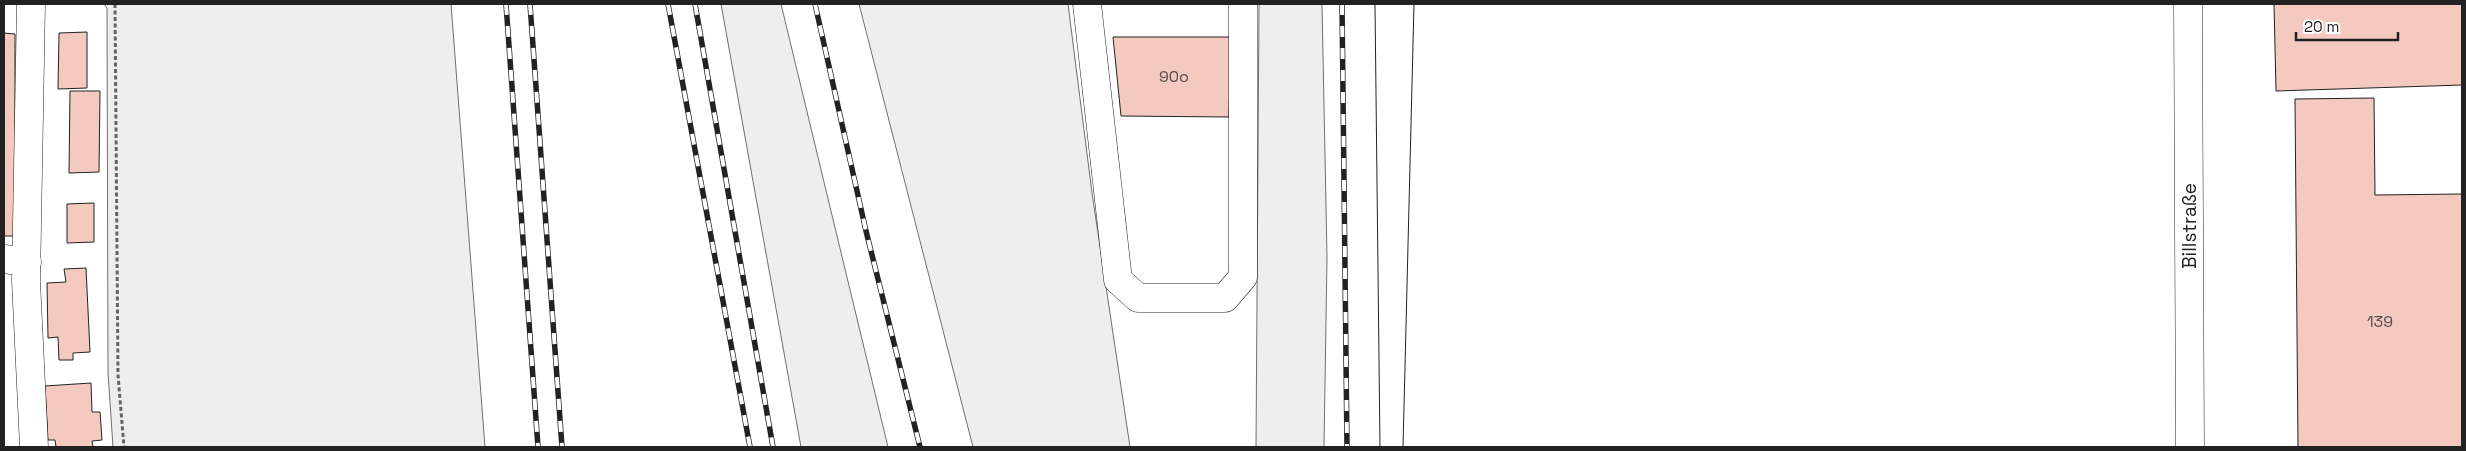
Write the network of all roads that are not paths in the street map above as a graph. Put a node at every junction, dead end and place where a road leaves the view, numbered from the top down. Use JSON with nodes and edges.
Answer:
{"nodes":[{"id":1,"x":31,"y":4,"type":"edge"},
{"id":2,"x":1087,"y":4,"type":"edge"},
{"id":3,"x":1243,"y":4,"type":"edge"},
{"id":4,"x":2188,"y":4,"type":"edge"},
{"id":5,"x":15,"y":260,"type":"edge"},
{"id":6,"x":34,"y":447,"type":"edge"},
{"id":7,"x":2190,"y":447,"type":"edge"}],
"edges":[{"from":1,"to":5,"type":"street"},
{"from":2,"to":3,"type":"street"},
{"from":4,"to":7,"type":"street","name":"Billstraße"},
{"from":5,"to":6,"type":"street"}]}
